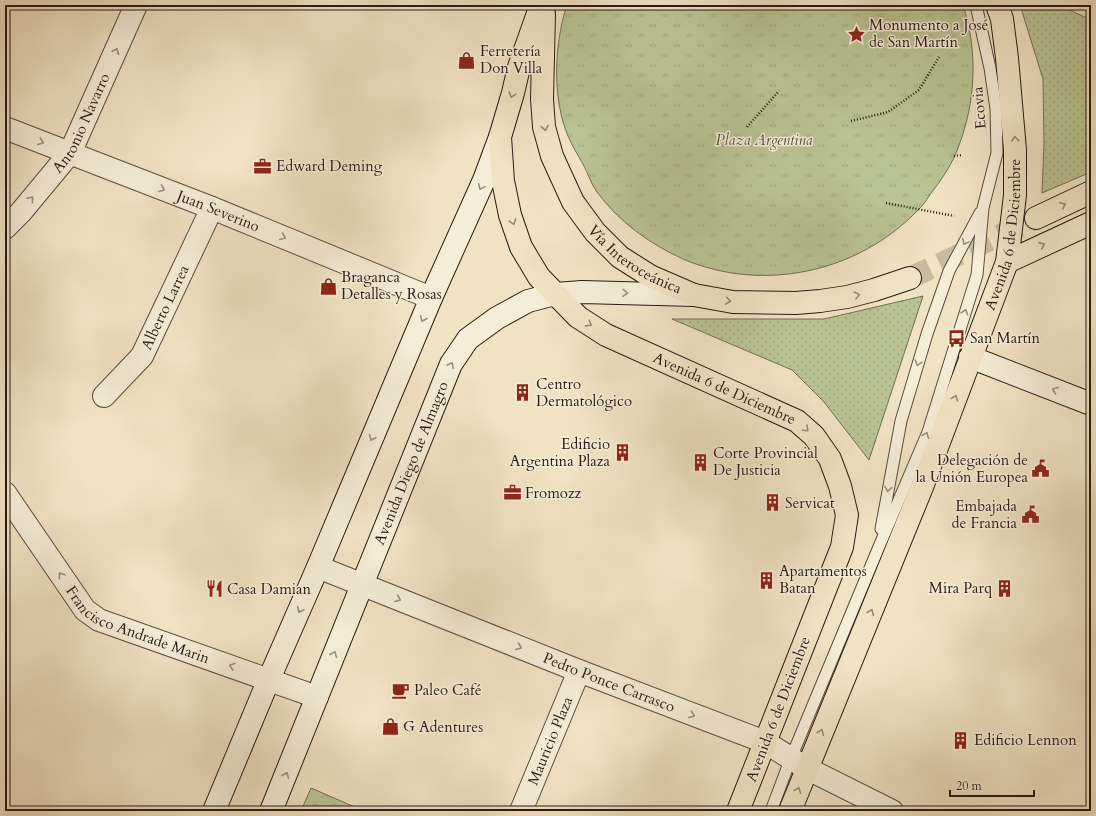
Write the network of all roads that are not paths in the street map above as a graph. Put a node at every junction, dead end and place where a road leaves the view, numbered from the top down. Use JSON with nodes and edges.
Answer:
{"nodes":[{"id":1,"x":136,"y":5,"type":"edge"},
{"id":2,"x":543,"y":5,"type":"edge"},
{"id":3,"x":976,"y":5,"type":"edge"},
{"id":4,"x":997,"y":5,"type":"edge"},
{"id":5,"x":5,"y":128,"type":"edge"},
{"id":6,"x":500,"y":137,"type":"junction"},
{"id":7,"x":70,"y":153,"type":"junction"},
{"id":8,"x":1091,"y":192,"type":"edge"},
{"id":9,"x":212,"y":208,"type":"junction"},
{"id":10,"x":983,"y":208,"type":"junction"},
{"id":11,"x":1036,"y":218,"type":"tunnel mouth"},
{"id":12,"x":1091,"y":223,"type":"edge"},
{"id":13,"x":5,"y":228,"type":"edge"},
{"id":14,"x":1007,"y":262,"type":"junction"},
{"id":15,"x":910,"y":278,"type":"tunnel mouth"},
{"id":16,"x":555,"y":294,"type":"junction"},
{"id":17,"x":694,"y":295,"type":"junction"},
{"id":18,"x":431,"y":298,"type":"junction"},
{"id":19,"x":970,"y":357,"type":"junction"},
{"id":20,"x":104,"y":396,"type":"dead end"},
{"id":21,"x":1091,"y":404,"type":"edge"},
{"id":22,"x":5,"y":493,"type":"edge"},
{"id":23,"x":878,"y":549,"type":"junction"},
{"id":24,"x":318,"y":567,"type":"junction"},
{"id":25,"x":362,"y":584,"type":"junction"},
{"id":26,"x":579,"y":671,"type":"junction"},
{"id":27,"x":269,"y":679,"type":"junction"},
{"id":28,"x":317,"y":696,"type":"junction"},
{"id":29,"x":765,"y":742,"type":"junction"},
{"id":30,"x":799,"y":763,"type":"junction"},
{"id":31,"x":214,"y":811,"type":"edge"},
{"id":32,"x":271,"y":811,"type":"edge"},
{"id":33,"x":521,"y":811,"type":"edge"},
{"id":34,"x":738,"y":811,"type":"edge"},
{"id":35,"x":771,"y":811,"type":"edge"},
{"id":36,"x":790,"y":811,"type":"edge"},
{"id":37,"x":892,"y":811,"type":"edge"}],
"edges":[{"from":7,"to":1,"type":"street","name":"Antonio Navarro","one_way":true},
{"from":2,"to":6,"type":"main road","name":"Avenida 6 de Diciembre","one_way":true},
{"from":2,"to":17,"type":"main road","name":"Vía Interoceánica","one_way":true},
{"from":3,"to":10,"type":"lane","name":"Ecovia"},
{"from":14,"to":4,"type":"main road","name":"Avenida 6 de Diciembre","one_way":true},
{"from":5,"to":7,"type":"street","name":"Juan Severino","one_way":true},
{"from":6,"to":16,"type":"main road","name":"Avenida 6 de Diciembre","one_way":true},
{"from":6,"to":18,"type":"street","one_way":true},
{"from":7,"to":9,"type":"street","name":"Juan Severino","one_way":true},
{"from":13,"to":7,"type":"street","name":"Antonio Navarro","one_way":true},
{"from":11,"to":8,"type":"main road","one_way":true},
{"from":9,"to":18,"type":"street","name":"Juan Severino","one_way":true},
{"from":9,"to":20,"type":"street","name":"Alberto Larrea"},
{"from":23,"to":10,"type":"lane","one_way":true},
{"from":10,"to":23,"type":"lane","one_way":true},
{"from":14,"to":12,"type":"main road","one_way":true},
{"from":14,"to":19,"type":"main road","name":"Avenida 6 de Diciembre"},
{"from":17,"to":15,"type":"main road","name":"Vía Interoceánica","one_way":true},
{"from":16,"to":17,"type":"street","name":"Avenida Diego de Almagro","one_way":true},
{"from":25,"to":16,"type":"street","name":"Avenida Diego de Almagro","one_way":true},
{"from":16,"to":29,"type":"main road","name":"Avenida 6 de Diciembre","one_way":true},
{"from":18,"to":24,"type":"street","one_way":true},
{"from":21,"to":19,"type":"street","one_way":true},
{"from":30,"to":19,"type":"main road","name":"Avenida 6 de Diciembre","one_way":true},
{"from":27,"to":22,"type":"street","name":"Francisco Andrade Marin","one_way":true},
{"from":23,"to":30,"type":"lane"},
{"from":24,"to":25,"type":"street","name":"Pedro Ponce Carrasco"},
{"from":24,"to":27,"type":"street","one_way":true},
{"from":25,"to":26,"type":"street","name":"Pedro Ponce Carrasco","one_way":true},
{"from":28,"to":25,"type":"street","name":"Avenida Diego de Almagro","one_way":true},
{"from":26,"to":29,"type":"street","name":"Pedro Ponce Carrasco","one_way":true},
{"from":26,"to":33,"type":"street","name":"Mauricio Plaza"},
{"from":27,"to":28,"type":"street","name":"Francisco Andrade Marin"},
{"from":27,"to":31,"type":"street"},
{"from":32,"to":28,"type":"street","name":"Avenida Diego de Almagro","one_way":true},
{"from":29,"to":30,"type":"street","name":"Pedro Ponce Carrasco"},
{"from":29,"to":34,"type":"main road","name":"Avenida 6 de Diciembre"},
{"from":30,"to":35,"type":"lane"},
{"from":36,"to":30,"type":"main road","name":"Avenida 6 de Diciembre","one_way":true},
{"from":30,"to":37,"type":"street","name":"Pedro Ponce Carrasco"}]}
